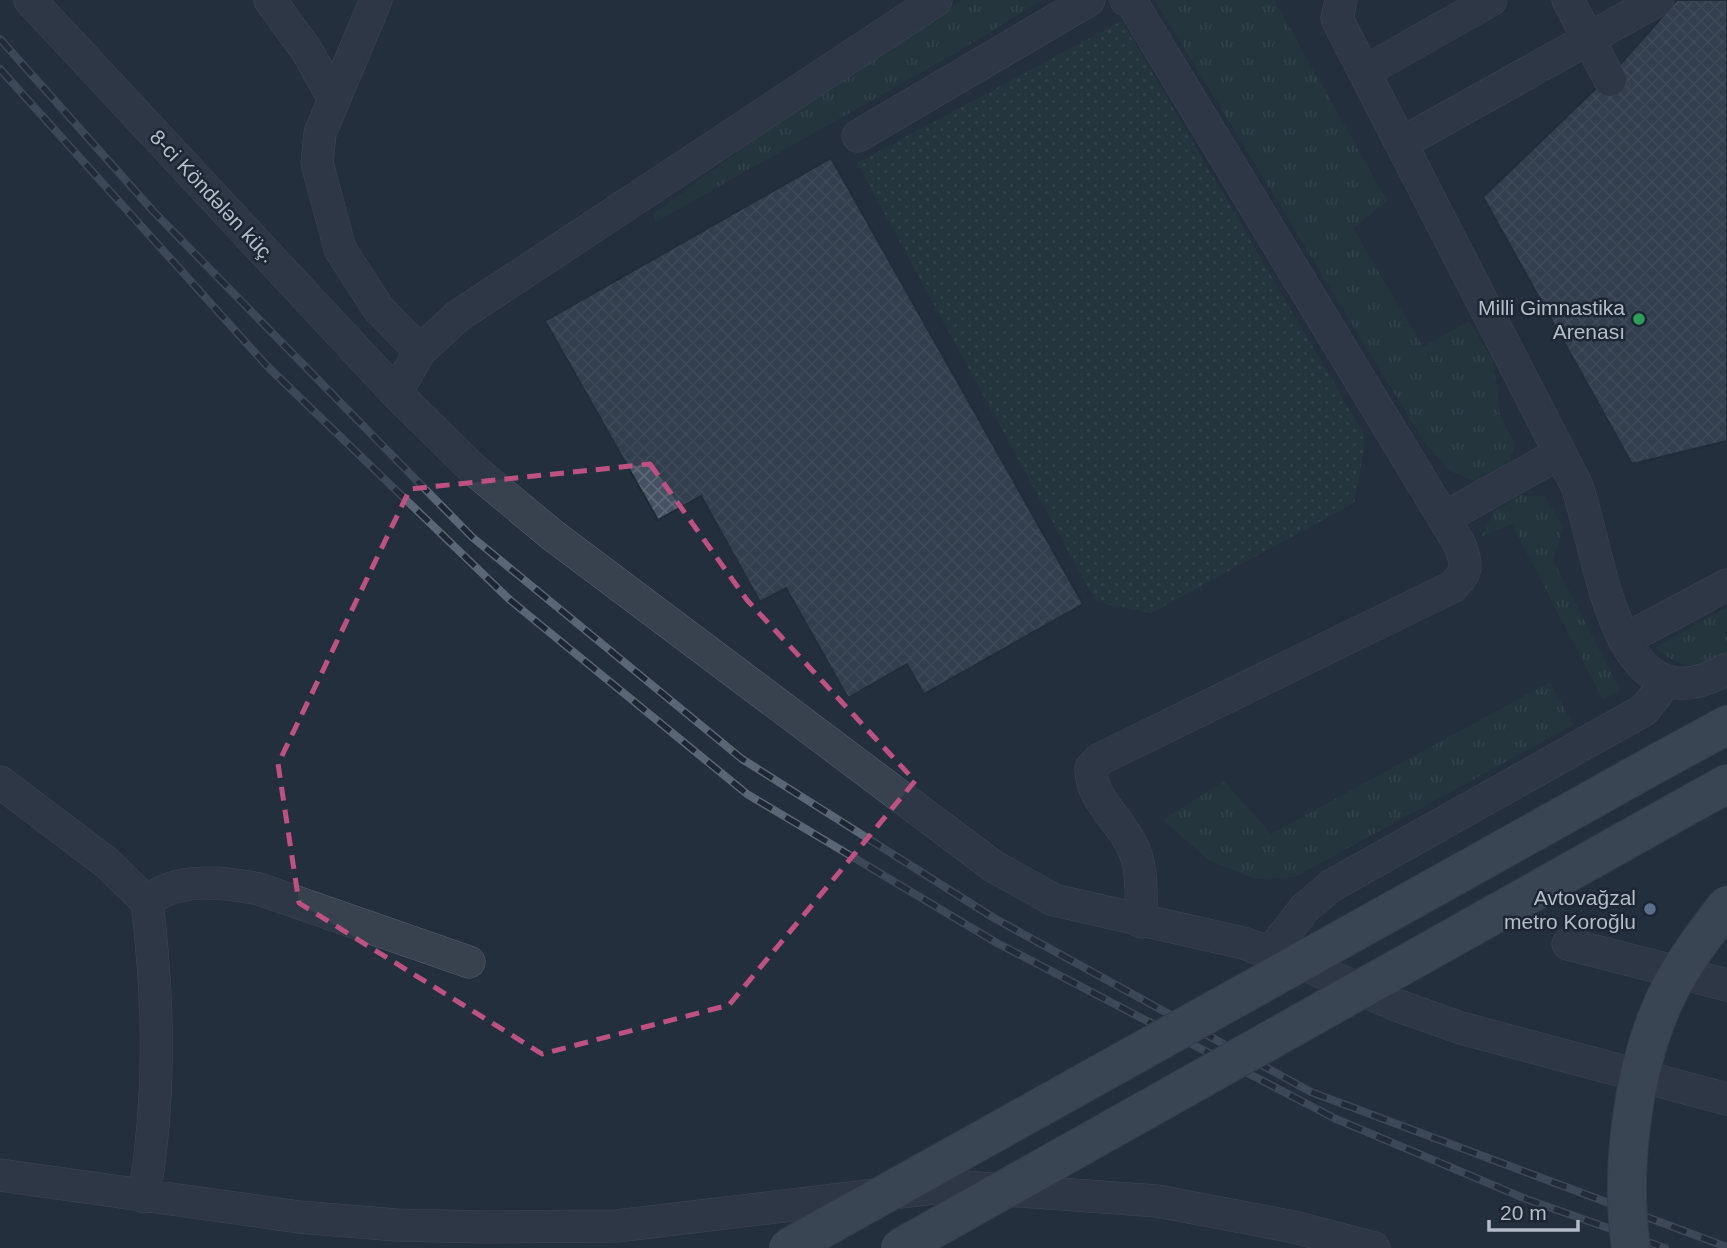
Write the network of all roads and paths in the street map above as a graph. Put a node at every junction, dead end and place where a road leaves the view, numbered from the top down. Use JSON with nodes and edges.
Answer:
{"nodes":[{"id":1,"x":30,"y":0,"type":"edge"},
{"id":2,"x":270,"y":0,"type":"edge"},
{"id":3,"x":376,"y":0,"type":"edge"},
{"id":4,"x":936,"y":0,"type":"edge"},
{"id":5,"x":1088,"y":0,"type":"edge"},
{"id":6,"x":1126,"y":0,"type":"edge"},
{"id":7,"x":1340,"y":0,"type":"edge"},
{"id":8,"x":1491,"y":0,"type":"edge"},
{"id":9,"x":1568,"y":0,"type":"edge"},
{"id":10,"x":1658,"y":0,"type":"edge"},
{"id":11,"x":1588,"y":38,"type":"junction"},
{"id":12,"x":1364,"y":72,"type":"junction"},
{"id":13,"x":1610,"y":79,"type":"dead end"},
{"id":14,"x":334,"y":99,"type":"junction"},
{"id":15,"x":858,"y":136,"type":"dead end"},
{"id":16,"x":1402,"y":143,"type":"junction"},
{"id":17,"x":420,"y":351,"type":"junction"},
{"id":18,"x":396,"y":393,"type":"junction"},
{"id":19,"x":1560,"y":453,"type":"junction"},
{"id":20,"x":1444,"y":518,"type":"junction"},
{"id":21,"x":1727,"y":585,"type":"edge"},
{"id":22,"x":1624,"y":640,"type":"junction"},
{"id":23,"x":1727,"y":669,"type":"edge"},
{"id":24,"x":1663,"y":680,"type":"junction"},
{"id":25,"x":1727,"y":725,"type":"edge"},
{"id":26,"x":0,"y":782,"type":"edge"},
{"id":27,"x":1727,"y":784,"type":"edge"},
{"id":28,"x":147,"y":902,"type":"junction"},
{"id":29,"x":1727,"y":905,"type":"edge"},
{"id":30,"x":1141,"y":922,"type":"junction"},
{"id":31,"x":1568,"y":944,"type":"dead end"},
{"id":32,"x":1271,"y":951,"type":"junction"},
{"id":33,"x":469,"y":962,"type":"dead end"},
{"id":34,"x":1727,"y":985,"type":"edge"},
{"id":35,"x":1727,"y":1099,"type":"edge"},
{"id":36,"x":0,"y":1175,"type":"edge"},
{"id":37,"x":144,"y":1197,"type":"junction"},
{"id":38,"x":788,"y":1248,"type":"edge"},
{"id":39,"x":900,"y":1248,"type":"edge"},
{"id":40,"x":1374,"y":1248,"type":"edge"},
{"id":41,"x":1632,"y":1248,"type":"edge"}],
"edges":[{"from":1,"to":18,"type":"street","name":"8-ci Köndələn küç."},
{"from":2,"to":14,"type":"street"},
{"from":3,"to":14,"type":"street"},
{"from":4,"to":17,"type":"street"},
{"from":5,"to":15,"type":"street"},
{"from":6,"to":20,"type":"street"},
{"from":7,"to":12,"type":"street"},
{"from":8,"to":12,"type":"street"},
{"from":9,"to":11,"type":"street"},
{"from":10,"to":11,"type":"street"},
{"from":11,"to":13,"type":"street"},
{"from":11,"to":16,"type":"street"},
{"from":12,"to":16,"type":"street"},
{"from":14,"to":17,"type":"street"},
{"from":16,"to":19,"type":"street"},
{"from":17,"to":18,"type":"street"},
{"from":18,"to":30,"type":"street","name":"8-ci Köndələn küç."},
{"from":19,"to":20,"type":"street"},
{"from":19,"to":22,"type":"street"},
{"from":20,"to":30,"type":"street"},
{"from":21,"to":22,"type":"street"},
{"from":22,"to":24,"type":"street"},
{"from":23,"to":24,"type":"street"},
{"from":24,"to":32,"type":"street"},
{"from":25,"to":38,"type":"main road","bridge":true},
{"from":26,"to":28,"type":"street"},
{"from":27,"to":39,"type":"main road","bridge":true},
{"from":28,"to":33,"type":"street"},
{"from":28,"to":37,"type":"street"},
{"from":29,"to":41,"type":"main road","bridge":true},
{"from":30,"to":32,"type":"street","name":"8-ci Köndələn küç."},
{"from":31,"to":34,"type":"street"},
{"from":32,"to":35,"type":"street","name":"8-ci Köndələn küç."},
{"from":36,"to":37,"type":"street"},
{"from":37,"to":40,"type":"street"}]}
